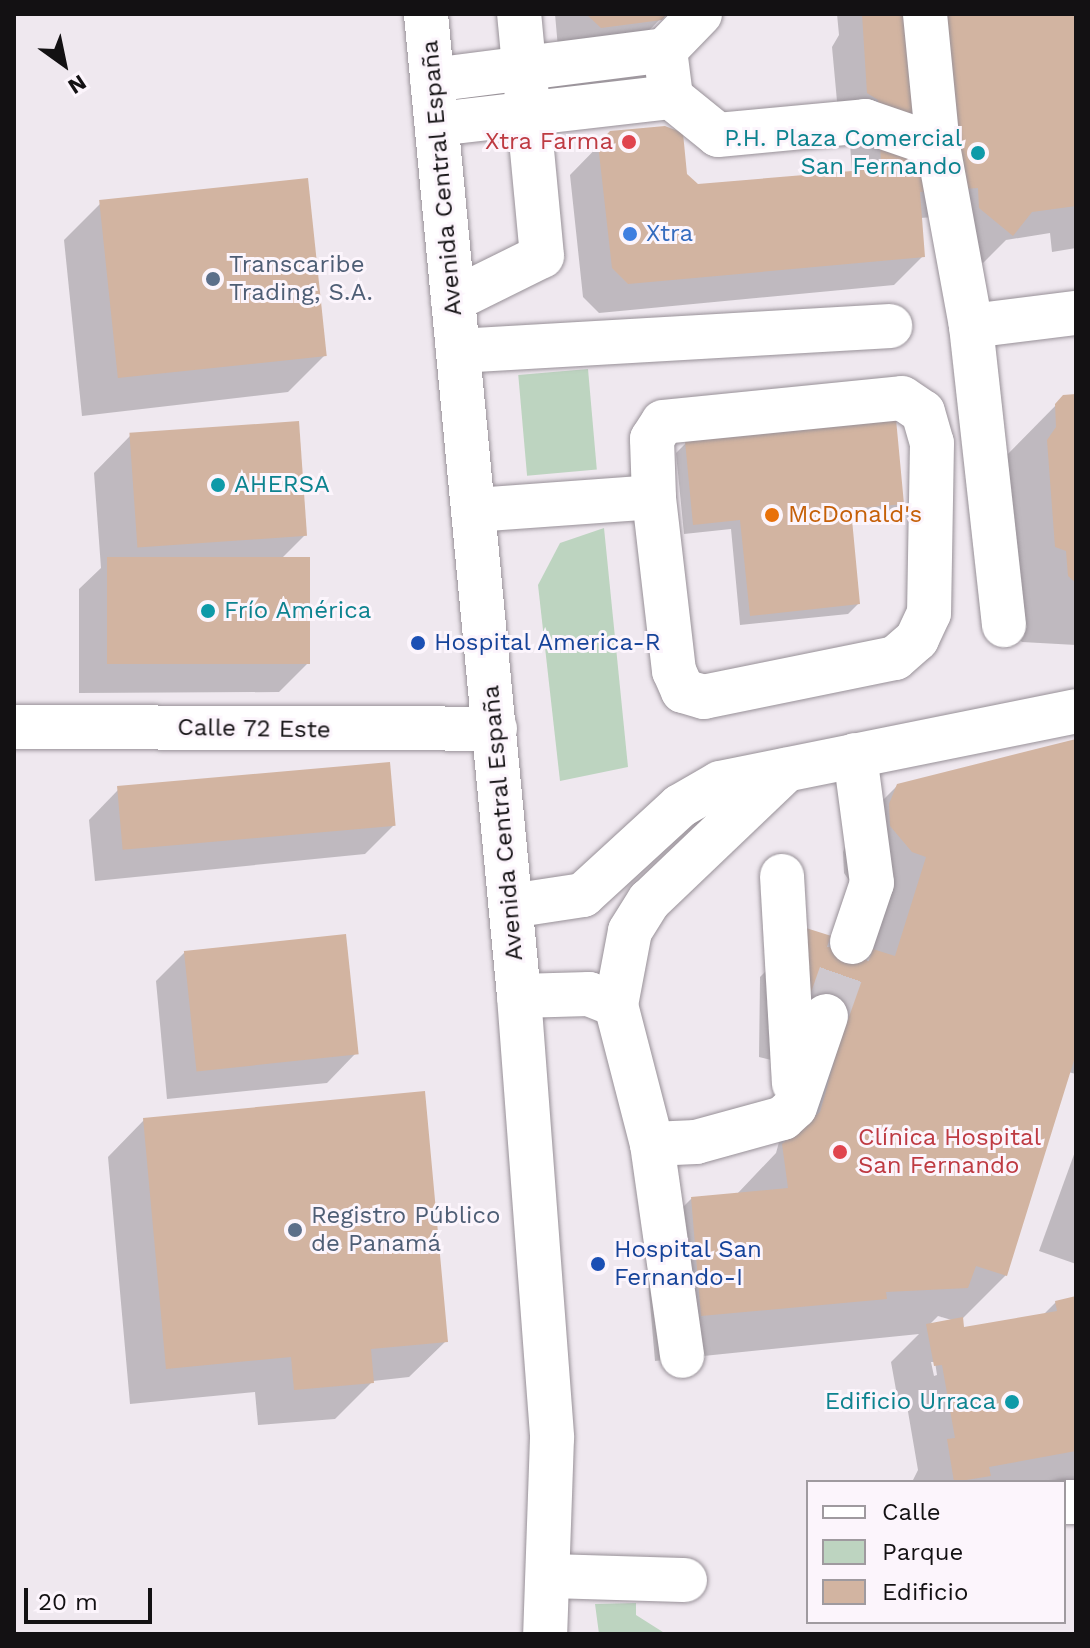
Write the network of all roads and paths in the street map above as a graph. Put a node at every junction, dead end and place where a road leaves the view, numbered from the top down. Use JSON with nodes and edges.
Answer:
{"nodes":[{"id":1,"x":426,"y":14,"type":"edge"},
{"id":2,"x":519,"y":14,"type":"edge"},
{"id":3,"x":700,"y":14,"type":"edge"},
{"id":4,"x":925,"y":14,"type":"edge"},
{"id":5,"x":665,"y":50,"type":"junction"},
{"id":6,"x":524,"y":69,"type":"junction"},
{"id":7,"x":432,"y":80,"type":"junction"},
{"id":8,"x":671,"y":97,"type":"junction"},
{"id":9,"x":527,"y":112,"type":"junction"},
{"id":10,"x":437,"y":124,"type":"junction"},
{"id":11,"x":938,"y":146,"type":"junction"},
{"id":12,"x":453,"y":300,"type":"junction"},
{"id":13,"x":1076,"y":313,"type":"edge"},
{"id":14,"x":890,"y":326,"type":"dead end"},
{"id":15,"x":971,"y":326,"type":"junction"},
{"id":16,"x":458,"y":351,"type":"junction"},
{"id":17,"x":654,"y":497,"type":"junction"},
{"id":18,"x":474,"y":510,"type":"junction"},
{"id":19,"x":1004,"y":625,"type":"dead end"},
{"id":20,"x":1076,"y":711,"type":"edge"},
{"id":21,"x":14,"y":727,"type":"edge"},
{"id":22,"x":495,"y":729,"type":"junction"},
{"id":23,"x":855,"y":755,"type":"junction"},
{"id":24,"x":786,"y":770,"type":"junction"},
{"id":25,"x":782,"y":876,"type":"dead end"},
{"id":26,"x":511,"y":906,"type":"junction"},
{"id":27,"x":852,"y":942,"type":"tunnel mouth"},
{"id":28,"x":519,"y":996,"type":"junction"},
{"id":29,"x":616,"y":1005,"type":"junction"},
{"id":30,"x":826,"y":1016,"type":"tunnel mouth"},
{"id":31,"x":795,"y":1107,"type":"junction"},
{"id":32,"x":652,"y":1144,"type":"junction"},
{"id":33,"x":682,"y":1356,"type":"dead end"},
{"id":34,"x":548,"y":1576,"type":"junction"},
{"id":35,"x":685,"y":1580,"type":"dead end"},
{"id":36,"x":545,"y":1634,"type":"edge"}],
"edges":[{"from":1,"to":7,"type":"main road","name":"Avenida Central España"},
{"from":2,"to":6,"type":"main road"},
{"from":3,"to":5,"type":"main road"},
{"from":4,"to":11,"type":"main road"},
{"from":5,"to":6,"type":"main road"},
{"from":5,"to":8,"type":"main road"},
{"from":6,"to":7,"type":"main road"},
{"from":6,"to":9,"type":"main road"},
{"from":7,"to":10,"type":"main road","name":"Avenida Central España"},
{"from":8,"to":9,"type":"main road"},
{"from":8,"to":11,"type":"main road"},
{"from":9,"to":10,"type":"main road"},
{"from":9,"to":12,"type":"main road"},
{"from":10,"to":12,"type":"main road","name":"Avenida Central España"},
{"from":11,"to":15,"type":"main road"},
{"from":12,"to":16,"type":"main road","name":"Avenida Central España"},
{"from":13,"to":15,"type":"main road"},
{"from":14,"to":16,"type":"main road"},
{"from":15,"to":19,"type":"main road"},
{"from":16,"to":18,"type":"main road","name":"Avenida Central España"},
{"from":17,"to":17,"type":"main road"},
{"from":17,"to":18,"type":"main road"},
{"from":18,"to":22,"type":"main road","name":"Avenida Central España"},
{"from":20,"to":23,"type":"main road"},
{"from":21,"to":22,"type":"main road","name":"Calle 72 Este"},
{"from":22,"to":26,"type":"main road","name":"Avenida Central España"},
{"from":23,"to":24,"type":"main road"},
{"from":23,"to":27,"type":"main road"},
{"from":24,"to":26,"type":"main road"},
{"from":24,"to":29,"type":"main road"},
{"from":25,"to":31,"type":"main road"},
{"from":26,"to":28,"type":"main road","name":"Avenida Central España"},
{"from":28,"to":29,"type":"main road"},
{"from":28,"to":34,"type":"main road","name":"Avenida Central España"},
{"from":29,"to":32,"type":"main road"},
{"from":30,"to":31,"type":"main road"},
{"from":31,"to":32,"type":"main road"},
{"from":32,"to":33,"type":"main road"},
{"from":34,"to":35,"type":"main road"},
{"from":34,"to":36,"type":"main road","name":"Avenida Central España"}]}
